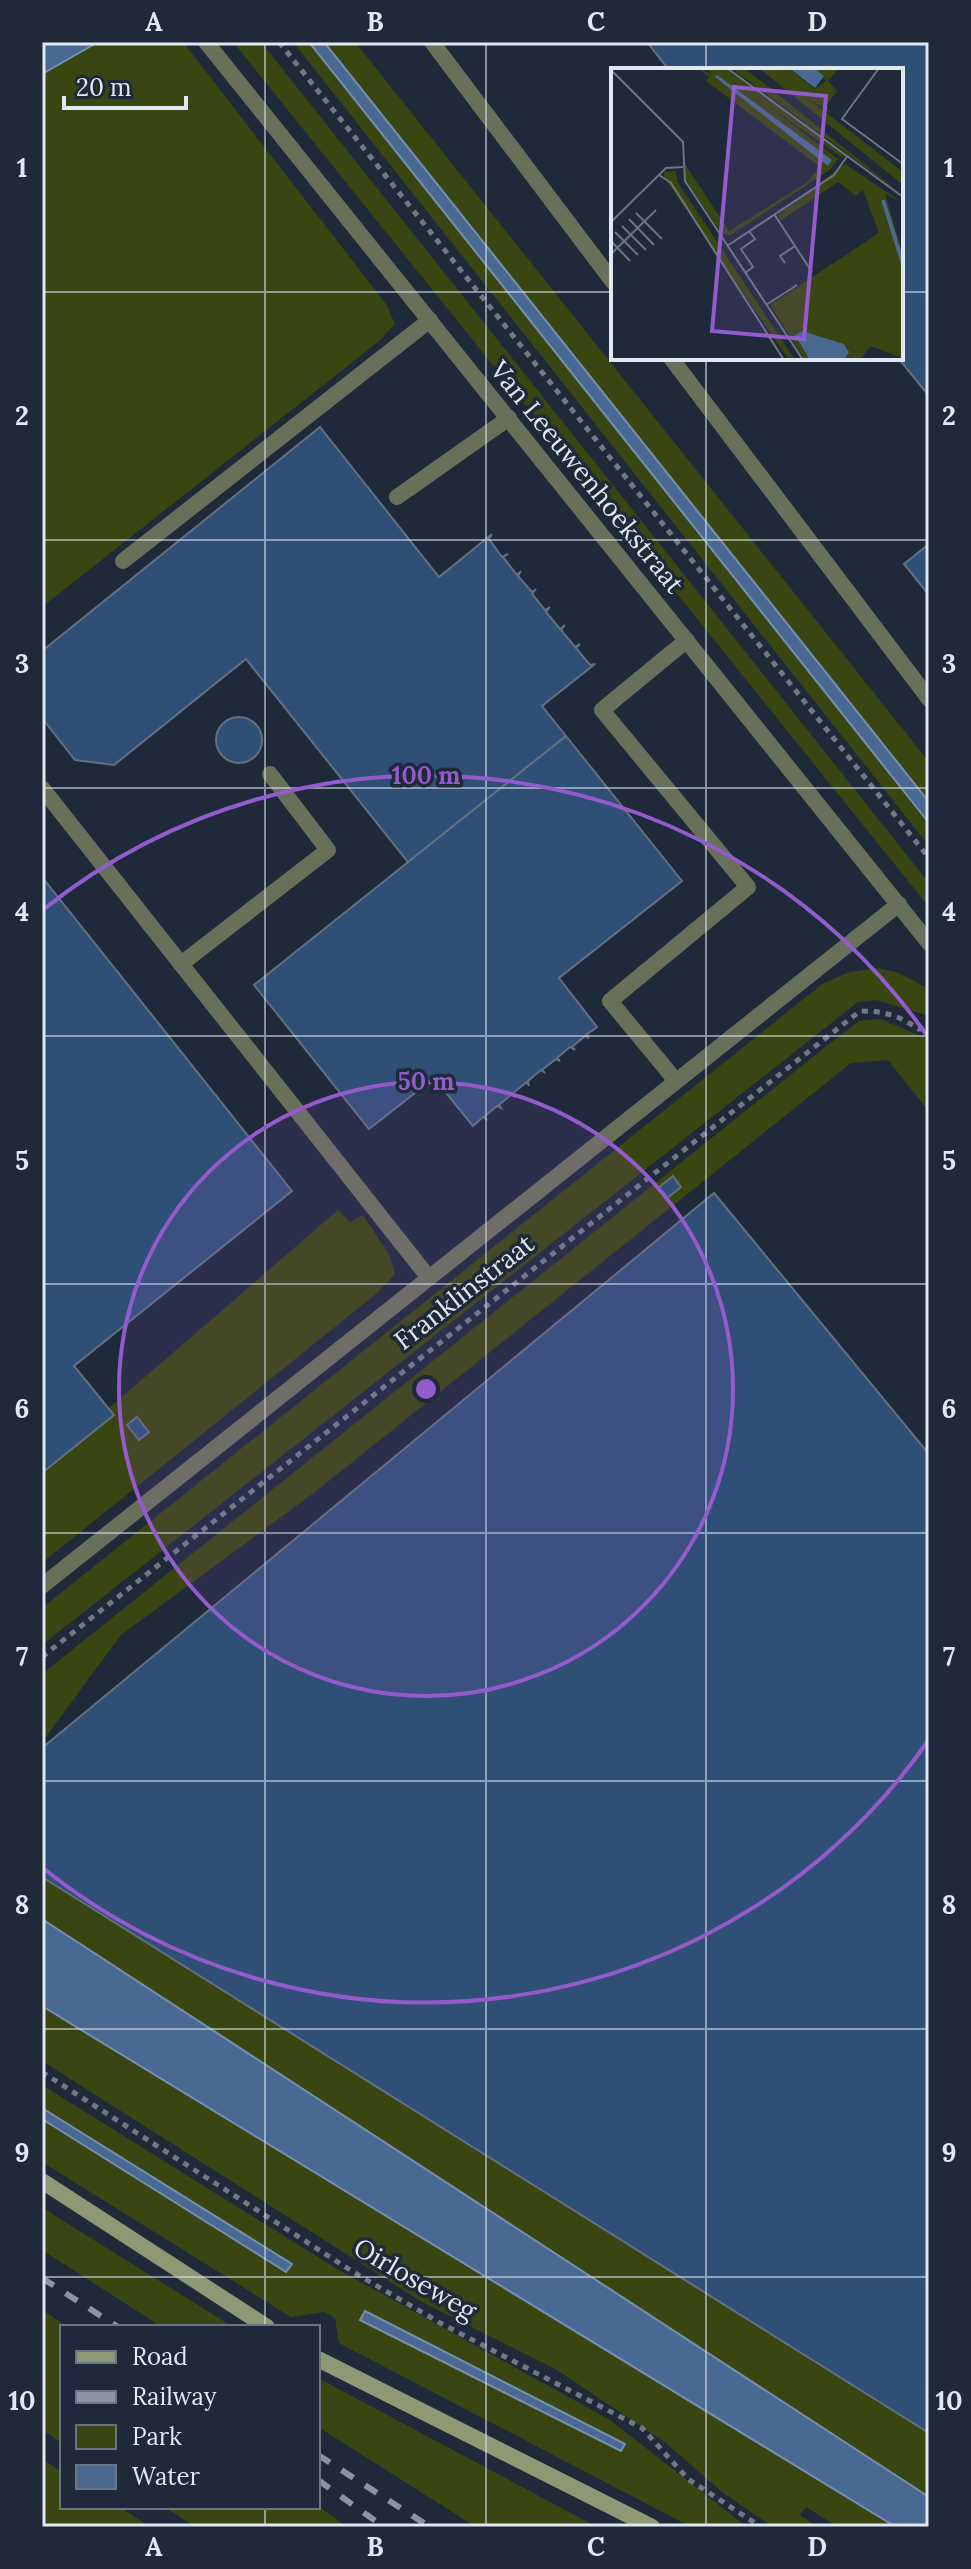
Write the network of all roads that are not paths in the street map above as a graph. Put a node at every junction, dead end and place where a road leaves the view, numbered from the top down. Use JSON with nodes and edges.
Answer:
{"nodes":[{"id":1,"x":206,"y":42,"type":"edge"},
{"id":2,"x":432,"y":42,"type":"edge"},
{"id":3,"x":611,"y":279,"type":"edge"},
{"id":4,"x":430,"y":320,"type":"junction"},
{"id":5,"x":673,"y":360,"type":"edge"},
{"id":6,"x":509,"y":418,"type":"junction"},
{"id":7,"x":397,"y":497,"type":"dead end"},
{"id":8,"x":123,"y":561,"type":"dead end"},
{"id":9,"x":687,"y":640,"type":"junction"},
{"id":10,"x":929,"y":699,"type":"edge"},
{"id":11,"x":270,"y":774,"type":"dead end"},
{"id":12,"x":42,"y":788,"type":"edge"},
{"id":13,"x":899,"y":904,"type":"junction"},
{"id":14,"x":929,"y":943,"type":"edge"},
{"id":15,"x":181,"y":964,"type":"junction"},
{"id":16,"x":676,"y":1081,"type":"junction"},
{"id":17,"x":429,"y":1278,"type":"junction"},
{"id":18,"x":42,"y":1586,"type":"edge"},
{"id":19,"x":42,"y":2181,"type":"edge"},
{"id":20,"x":264,"y":2325,"type":"edge"},
{"id":21,"x":320,"y":2360,"type":"edge"},
{"id":22,"x":652,"y":2527,"type":"edge"}],
"edges":[{"from":1,"to":4,"type":"street","name":"Van Leeuwenhoekstraat"},
{"from":2,"to":3,"type":"street"},
{"from":4,"to":6,"type":"street","name":"Van Leeuwenhoekstraat"},
{"from":4,"to":8,"type":"street"},
{"from":5,"to":10,"type":"street"},
{"from":6,"to":7,"type":"street"},
{"from":6,"to":9,"type":"street","name":"Van Leeuwenhoekstraat"},
{"from":9,"to":13,"type":"street","name":"Van Leeuwenhoekstraat"},
{"from":9,"to":16,"type":"street"},
{"from":11,"to":15,"type":"street"},
{"from":12,"to":15,"type":"street"},
{"from":13,"to":14,"type":"street","name":"Van Leeuwenhoekstraat"},
{"from":13,"to":16,"type":"street","name":"Franklinstraat"},
{"from":15,"to":17,"type":"street"},
{"from":16,"to":17,"type":"street","name":"Franklinstraat"},
{"from":17,"to":18,"type":"street","name":"Franklinstraat"},
{"from":19,"to":20,"type":"street"},
{"from":21,"to":22,"type":"street"}]}
